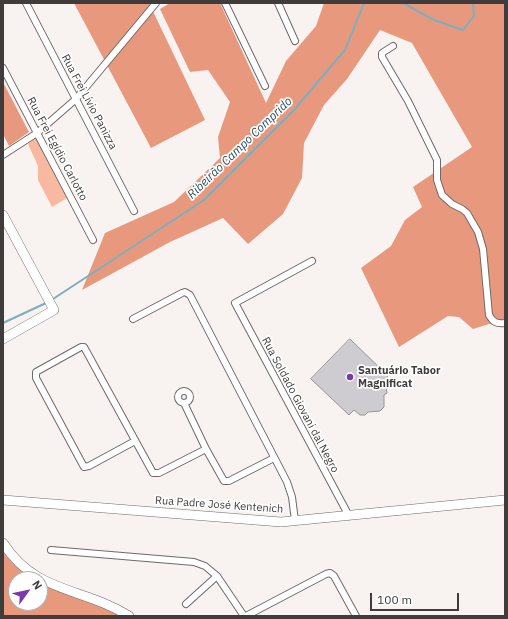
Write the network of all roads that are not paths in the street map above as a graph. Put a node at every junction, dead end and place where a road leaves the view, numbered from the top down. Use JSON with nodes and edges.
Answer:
{"nodes":[{"id":1,"x":26,"y":3,"type":"edge"},
{"id":2,"x":156,"y":3,"type":"edge"},
{"id":3,"x":226,"y":3,"type":"edge"},
{"id":4,"x":278,"y":3,"type":"edge"},
{"id":5,"x":295,"y":41,"type":"dead end"},
{"id":6,"x":393,"y":46,"type":"dead end"},
{"id":7,"x":3,"y":68,"type":"edge"},
{"id":8,"x":265,"y":86,"type":"dead end"},
{"id":9,"x":76,"y":100,"type":"junction"},
{"id":10,"x":37,"y":133,"type":"junction"},
{"id":11,"x":3,"y":155,"type":"edge"},
{"id":12,"x":134,"y":211,"type":"dead end"},
{"id":13,"x":3,"y":215,"type":"edge"},
{"id":14,"x":93,"y":240,"type":"dead end"},
{"id":15,"x":312,"y":261,"type":"dead end"},
{"id":16,"x":133,"y":319,"type":"dead end"},
{"id":17,"x":505,"y":323,"type":"edge"},
{"id":18,"x":3,"y":339,"type":"edge"},
{"id":19,"x":184,"y":403,"type":"dead end"},
{"id":20,"x":135,"y":442,"type":"junction"},
{"id":21,"x":206,"y":449,"type":"junction"},
{"id":22,"x":274,"y":458,"type":"junction"},
{"id":23,"x":3,"y":500,"type":"edge"},
{"id":24,"x":505,"y":500,"type":"edge"},
{"id":25,"x":349,"y":516,"type":"junction"},
{"id":26,"x":295,"y":521,"type":"junction"},
{"id":27,"x":3,"y":543,"type":"edge"},
{"id":28,"x":51,"y":550,"type":"dead end"},
{"id":29,"x":217,"y":576,"type":"junction"},
{"id":30,"x":186,"y":604,"type":"dead end"},
{"id":31,"x":128,"y":616,"type":"edge"},
{"id":32,"x":245,"y":616,"type":"edge"},
{"id":33,"x":356,"y":616,"type":"edge"}],
"edges":[{"from":1,"to":9,"type":"street","name":"Rua Frei Lívio Panizza"},
{"from":2,"to":9,"type":"street"},
{"from":3,"to":8,"type":"street"},
{"from":4,"to":5,"type":"street"},
{"from":6,"to":17,"type":"street"},
{"from":7,"to":10,"type":"street","name":"Rua Frei Egídio Carlotto"},
{"from":9,"to":10,"type":"street"},
{"from":9,"to":12,"type":"street","name":"Rua Frei Lívio Panizza"},
{"from":10,"to":11,"type":"street"},
{"from":10,"to":14,"type":"street","name":"Rua Frei Egídio Carlotto"},
{"from":13,"to":18,"type":"street"},
{"from":15,"to":25,"type":"street","name":"Rua Soldado Giovani dal Negro"},
{"from":16,"to":22,"type":"street"},
{"from":19,"to":21,"type":"street"},
{"from":20,"to":20,"type":"street"},
{"from":20,"to":21,"type":"street"},
{"from":21,"to":22,"type":"street"},
{"from":22,"to":26,"type":"street"},
{"from":23,"to":26,"type":"street","name":"Rua Padre José Kentenich"},
{"from":24,"to":25,"type":"street","name":"Rua Padre José Kentenich"},
{"from":25,"to":26,"type":"street","name":"Rua Padre José Kentenich"},
{"from":27,"to":31,"type":"street"},
{"from":28,"to":29,"type":"street"},
{"from":29,"to":30,"type":"street"},
{"from":29,"to":32,"type":"street"},
{"from":32,"to":33,"type":"street"}]}
